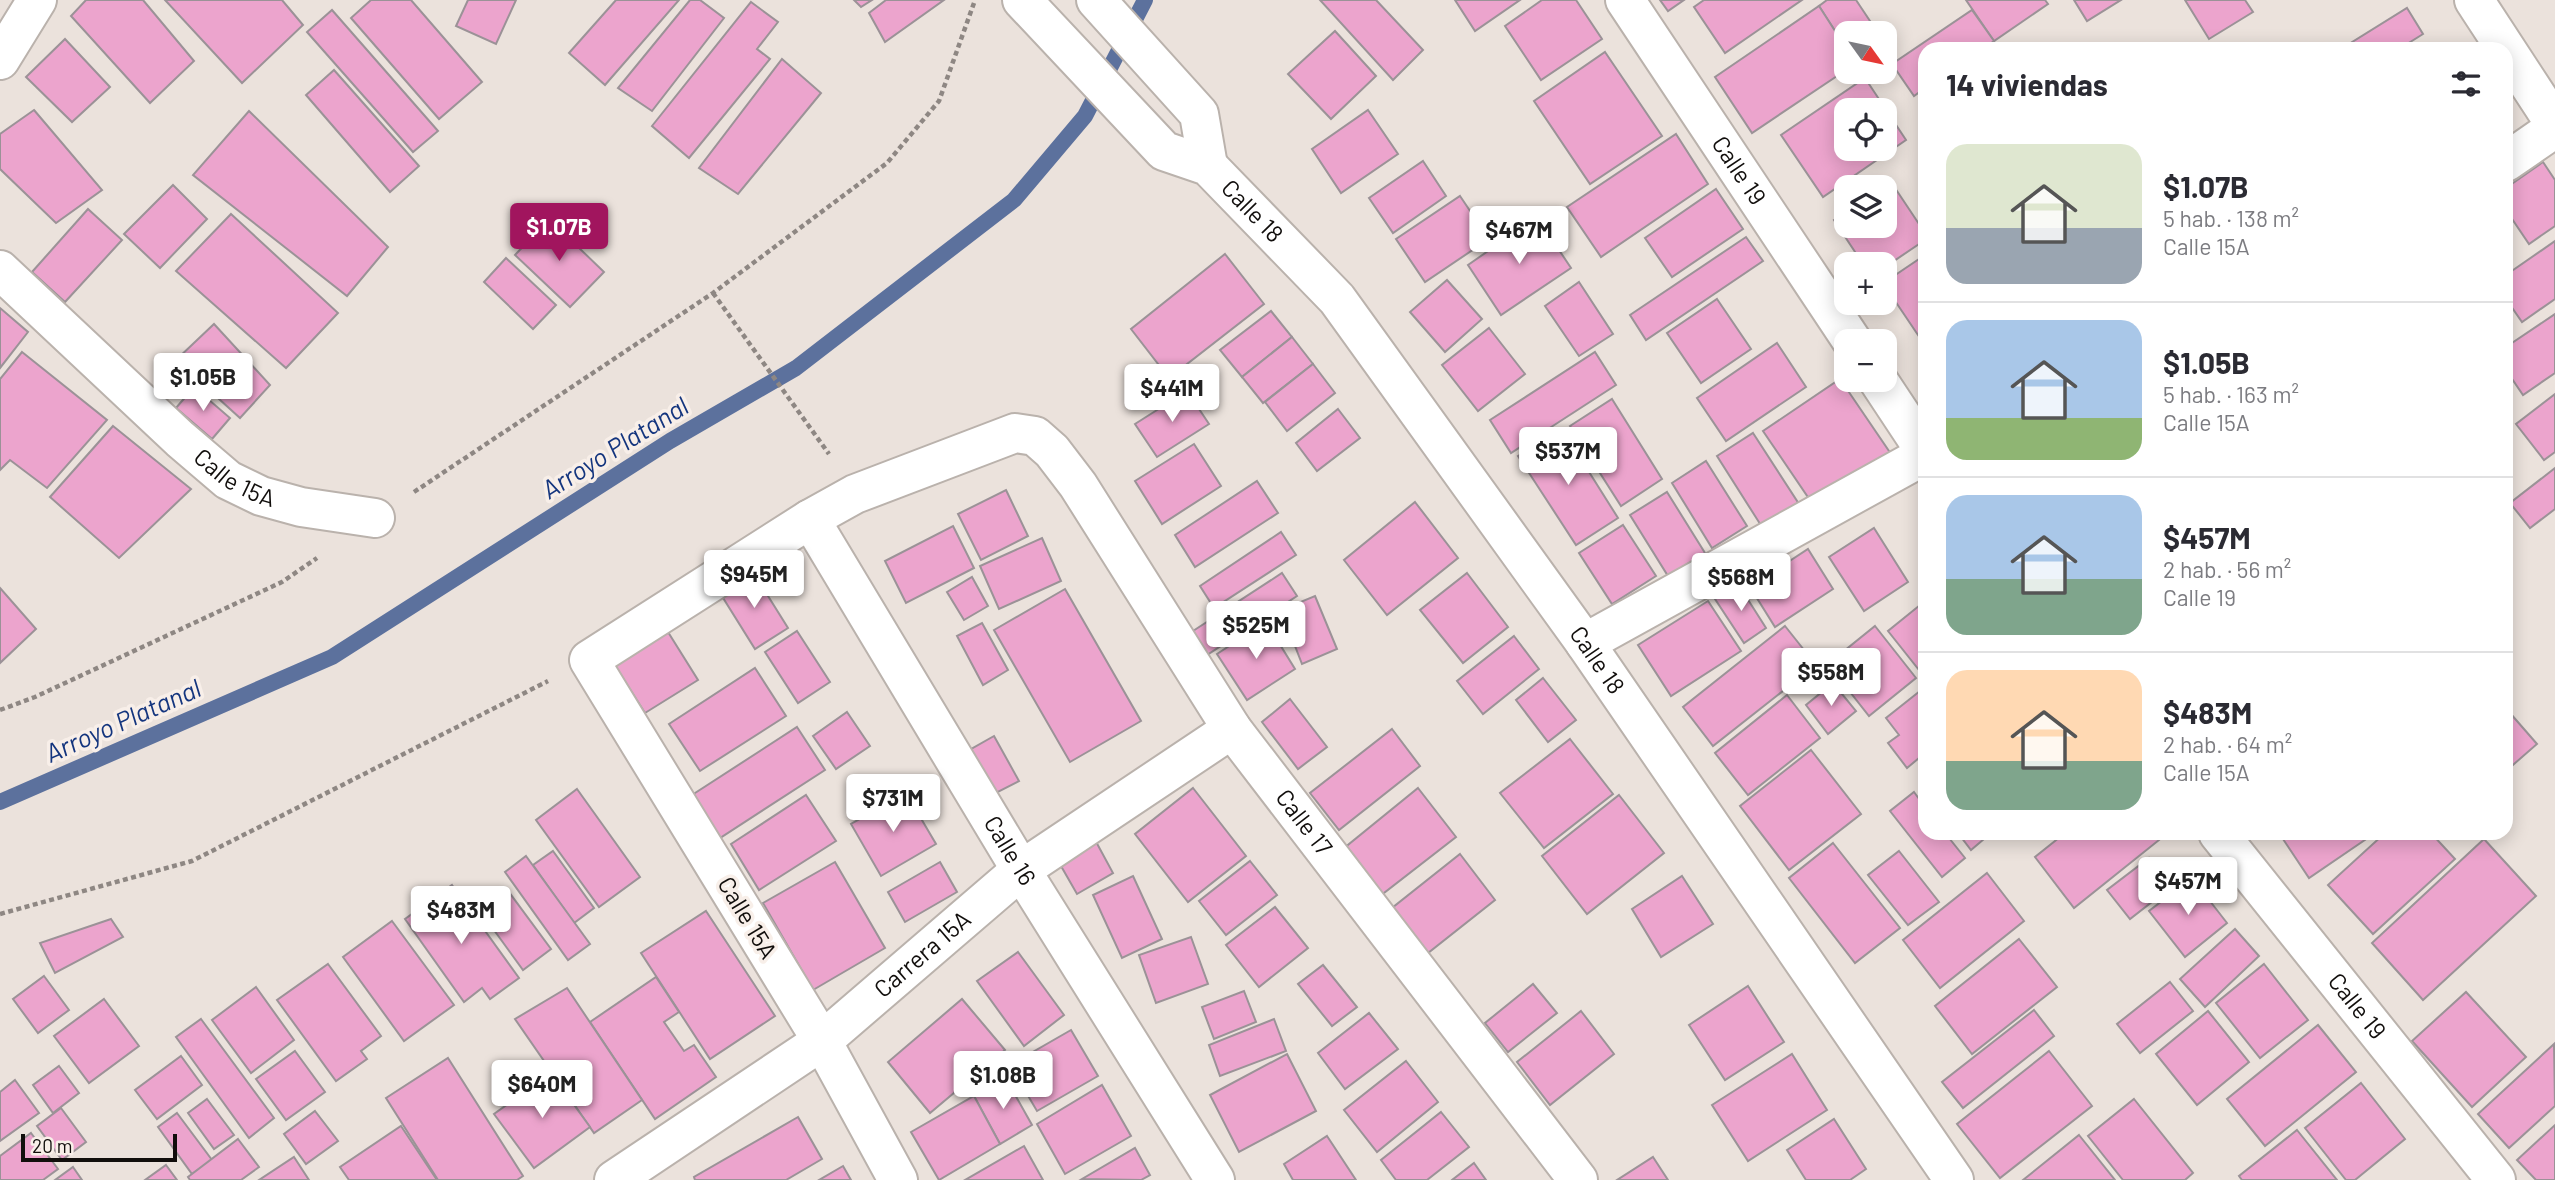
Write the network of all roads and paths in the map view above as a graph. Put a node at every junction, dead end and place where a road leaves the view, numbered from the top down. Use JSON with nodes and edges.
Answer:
{"nodes":[{"id":1,"x":37,"y":0,"type":"edge"},
{"id":2,"x":975,"y":0,"type":"edge"},
{"id":3,"x":1022,"y":0,"type":"edge"},
{"id":4,"x":1625,"y":0,"type":"edge"},
{"id":5,"x":2474,"y":0,"type":"edge"},
{"id":6,"x":1097,"y":1,"type":"edge"},
{"id":7,"x":2501,"y":42,"type":"edge"},
{"id":8,"x":0,"y":60,"type":"edge"},
{"id":9,"x":2513,"y":61,"type":"edge"},
{"id":10,"x":2555,"y":126,"type":"edge"},
{"id":11,"x":2513,"y":157,"type":"edge"},
{"id":12,"x":1208,"y":166,"type":"junction"},
{"id":13,"x":0,"y":270,"type":"edge"},
{"id":14,"x":1844,"y":329,"type":"edge"},
{"id":15,"x":1886,"y":392,"type":"edge"},
{"id":16,"x":814,"y":432,"type":"dead end"},
{"id":17,"x":1918,"y":442,"type":"edge"},
{"id":18,"x":1918,"y":457,"type":"edge"},
{"id":19,"x":375,"y":518,"type":"dead end"},
{"id":20,"x":810,"y":519,"type":"junction"},
{"id":21,"x":1585,"y":643,"type":"junction"},
{"id":22,"x":589,"y":660,"type":"junction"},
{"id":23,"x":1232,"y":729,"type":"junction"},
{"id":24,"x":2224,"y":840,"type":"edge"},
{"id":25,"x":1021,"y":870,"type":"junction"},
{"id":26,"x":0,"y":914,"type":"edge"},
{"id":27,"x":822,"y":1041,"type":"junction"},
{"id":28,"x":614,"y":1180,"type":"edge"},
{"id":29,"x":898,"y":1180,"type":"edge"},
{"id":30,"x":1215,"y":1180,"type":"edge"},
{"id":31,"x":1578,"y":1180,"type":"edge"},
{"id":32,"x":1954,"y":1180,"type":"edge"},
{"id":33,"x":2497,"y":1180,"type":"edge"}],
"edges":[{"from":1,"to":8,"type":"street"},
{"from":2,"to":16,"type":"path"},
{"from":3,"to":12,"type":"street","name":"Calle 18"},
{"from":4,"to":14,"type":"street","name":"Calle 19"},
{"from":5,"to":7,"type":"street"},
{"from":6,"to":12,"type":"street","name":"Calle 18"},
{"from":9,"to":10,"type":"street"},
{"from":10,"to":11,"type":"street"},
{"from":12,"to":21,"type":"street","name":"Calle 18"},
{"from":13,"to":19,"type":"street","name":"Calle 15A"},
{"from":15,"to":17,"type":"street"},
{"from":18,"to":21,"type":"street"},
{"from":20,"to":22,"type":"street"},
{"from":20,"to":23,"type":"street","name":"Calle 17"},
{"from":20,"to":25,"type":"street","name":"Calle 16"},
{"from":21,"to":32,"type":"street","name":"Calle 18"},
{"from":22,"to":26,"type":"path"},
{"from":22,"to":27,"type":"street","name":"Calle 15A"},
{"from":23,"to":25,"type":"street","name":"Carrera 15A"},
{"from":23,"to":31,"type":"street","name":"Calle 17"},
{"from":24,"to":33,"type":"street","name":"Calle 19"},
{"from":25,"to":27,"type":"street","name":"Carrera 15A"},
{"from":25,"to":30,"type":"street","name":"Calle 16"},
{"from":27,"to":28,"type":"street","name":"Carrera 15A"},
{"from":27,"to":29,"type":"street","name":"Calle 15A"}]}
